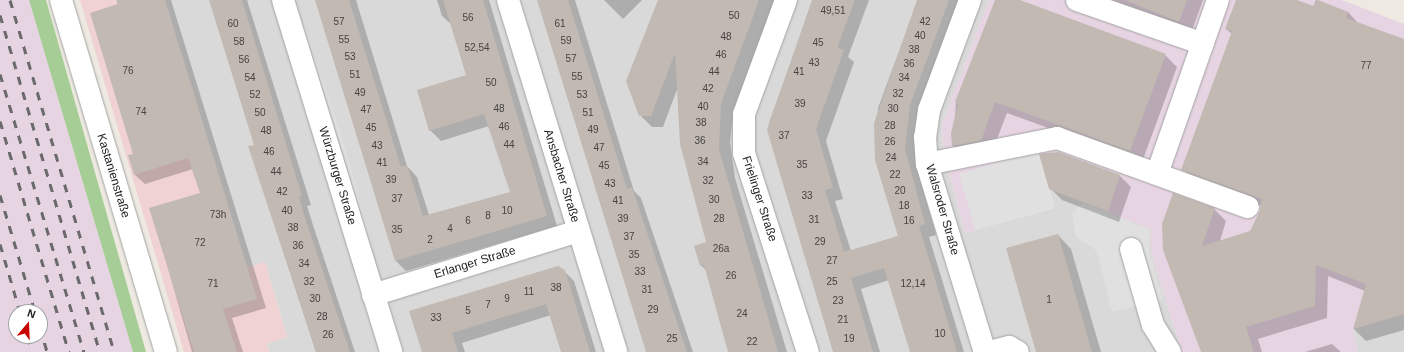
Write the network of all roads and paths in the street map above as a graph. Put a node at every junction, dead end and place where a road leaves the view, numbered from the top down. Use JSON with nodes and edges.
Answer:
{"nodes":[{"id":1,"x":61,"y":0,"type":"edge"},
{"id":2,"x":283,"y":0,"type":"edge"},
{"id":3,"x":508,"y":0,"type":"edge"},
{"id":4,"x":786,"y":0,"type":"edge"},
{"id":5,"x":970,"y":0,"type":"edge"},
{"id":6,"x":1077,"y":0,"type":"edge"},
{"id":7,"x":1218,"y":0,"type":"edge"},
{"id":8,"x":1203,"y":44,"type":"junction"},
{"id":9,"x":927,"y":164,"type":"junction"},
{"id":10,"x":1157,"y":174,"type":"junction"},
{"id":11,"x":1248,"y":208,"type":"dead end"},
{"id":12,"x":578,"y":231,"type":"junction"},
{"id":13,"x":1131,"y":249,"type":"dead end"},
{"id":14,"x":373,"y":295,"type":"junction"},
{"id":15,"x":166,"y":352,"type":"edge"},
{"id":16,"x":391,"y":352,"type":"edge"},
{"id":17,"x":616,"y":352,"type":"edge"},
{"id":18,"x":808,"y":352,"type":"edge"},
{"id":19,"x":985,"y":352,"type":"edge"},
{"id":20,"x":990,"y":352,"type":"edge"},
{"id":21,"x":1018,"y":352,"type":"edge"},
{"id":22,"x":1170,"y":352,"type":"edge"}],
"edges":[{"from":1,"to":15,"type":"street","name":"Kastanienstraße"},
{"from":2,"to":14,"type":"street","name":"Würzburger Straße"},
{"from":3,"to":12,"type":"street","name":"Ansbacher Straße"},
{"from":4,"to":18,"type":"street","name":"Frielinger Straße"},
{"from":5,"to":9,"type":"street","name":"Walsroder Straße"},
{"from":6,"to":8,"type":"street"},
{"from":7,"to":8,"type":"street"},
{"from":8,"to":10,"type":"street"},
{"from":9,"to":10,"type":"street"},
{"from":9,"to":19,"type":"street","name":"Walsroder Straße"},
{"from":10,"to":11,"type":"street"},
{"from":12,"to":14,"type":"street","name":"Erlanger Straße"},
{"from":12,"to":17,"type":"street","name":"Ansbacher Straße"},
{"from":13,"to":22,"type":"street"},
{"from":14,"to":16,"type":"street","name":"Würzburger Straße"},
{"from":20,"to":21,"type":"street"}]}
